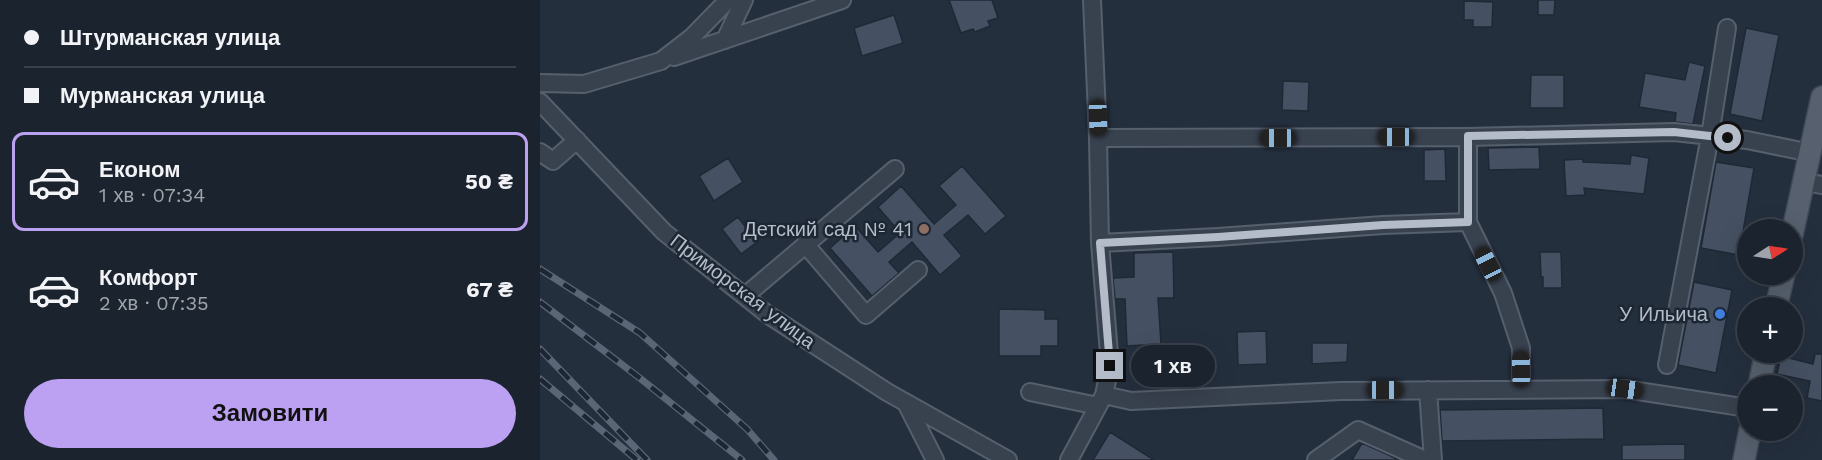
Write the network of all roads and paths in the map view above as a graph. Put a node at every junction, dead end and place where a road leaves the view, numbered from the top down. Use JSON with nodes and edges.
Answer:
{"nodes":[{"id":1,"x":728,"y":0,"type":"edge"},
{"id":2,"x":744,"y":0,"type":"edge"},
{"id":3,"x":842,"y":0,"type":"edge"},
{"id":4,"x":1092,"y":0,"type":"edge"},
{"id":5,"x":1727,"y":28,"type":"dead end"},
{"id":6,"x":725,"y":40,"type":"junction"},
{"id":7,"x":661,"y":61,"type":"junction"},
{"id":8,"x":540,"y":83,"type":"edge"},
{"id":9,"x":1822,"y":98,"type":"edge"},
{"id":10,"x":540,"y":102,"type":"edge"},
{"id":11,"x":1468,"y":136,"type":"junction"},
{"id":12,"x":1710,"y":136,"type":"junction"},
{"id":13,"x":1098,"y":138,"type":"junction"},
{"id":14,"x":577,"y":140,"type":"junction"},
{"id":15,"x":540,"y":152,"type":"edge"},
{"id":16,"x":1811,"y":153,"type":"junction"},
{"id":17,"x":895,"y":169,"type":"dead end"},
{"id":18,"x":1813,"y":183,"type":"edge"},
{"id":19,"x":1798,"y":219,"type":"edge"},
{"id":20,"x":1468,"y":222,"type":"junction"},
{"id":21,"x":1100,"y":243,"type":"junction"},
{"id":22,"x":805,"y":244,"type":"junction"},
{"id":23,"x":918,"y":270,"type":"dead end"},
{"id":24,"x":745,"y":296,"type":"junction"},
{"id":25,"x":1667,"y":365,"type":"dead end"},
{"id":26,"x":1428,"y":390,"type":"junction"},
{"id":27,"x":1521,"y":390,"type":"junction"},
{"id":28,"x":1030,"y":392,"type":"dead end"},
{"id":29,"x":1101,"y":400,"type":"junction"},
{"id":30,"x":906,"y":402,"type":"junction"},
{"id":31,"x":1737,"y":406,"type":"edge"},
{"id":32,"x":1748,"y":441,"type":"edge"},
{"id":33,"x":935,"y":460,"type":"edge"},
{"id":34,"x":1008,"y":460,"type":"edge"},
{"id":35,"x":1070,"y":460,"type":"edge"},
{"id":36,"x":1316,"y":460,"type":"edge"},
{"id":37,"x":1425,"y":460,"type":"edge"},
{"id":38,"x":1433,"y":460,"type":"edge"},
{"id":39,"x":1744,"y":460,"type":"edge"}],
"edges":[{"from":1,"to":7,"type":"street"},
{"from":2,"to":6,"type":"street"},
{"from":3,"to":6,"type":"street"},
{"from":4,"to":13,"type":"street"},
{"from":5,"to":12,"type":"street"},
{"from":6,"to":7,"type":"street"},
{"from":7,"to":8,"type":"street"},
{"from":9,"to":16,"type":"main road"},
{"from":10,"to":14,"type":"street","name":"Приморская улица"},
{"from":11,"to":12,"type":"street"},
{"from":11,"to":13,"type":"street"},
{"from":11,"to":20,"type":"street"},
{"from":12,"to":16,"type":"street"},
{"from":12,"to":25,"type":"street"},
{"from":13,"to":21,"type":"street"},
{"from":14,"to":15,"type":"street"},
{"from":14,"to":24,"type":"street","name":"Приморская улица"},
{"from":16,"to":18,"type":"main road"},
{"from":17,"to":22,"type":"street"},
{"from":18,"to":19,"type":"main road"},
{"from":20,"to":21,"type":"street"},
{"from":20,"to":27,"type":"street"},
{"from":21,"to":29,"type":"street"},
{"from":22,"to":23,"type":"street"},
{"from":22,"to":24,"type":"street"},
{"from":24,"to":30,"type":"street","name":"Приморская улица"},
{"from":26,"to":27,"type":"street"},
{"from":26,"to":29,"type":"street"},
{"from":26,"to":38,"type":"street"},
{"from":27,"to":31,"type":"street"},
{"from":28,"to":29,"type":"street"},
{"from":29,"to":35,"type":"street"},
{"from":30,"to":33,"type":"street"},
{"from":30,"to":34,"type":"street","name":"Приморская улица"},
{"from":32,"to":39,"type":"main road"},
{"from":36,"to":37,"type":"street"}]}
